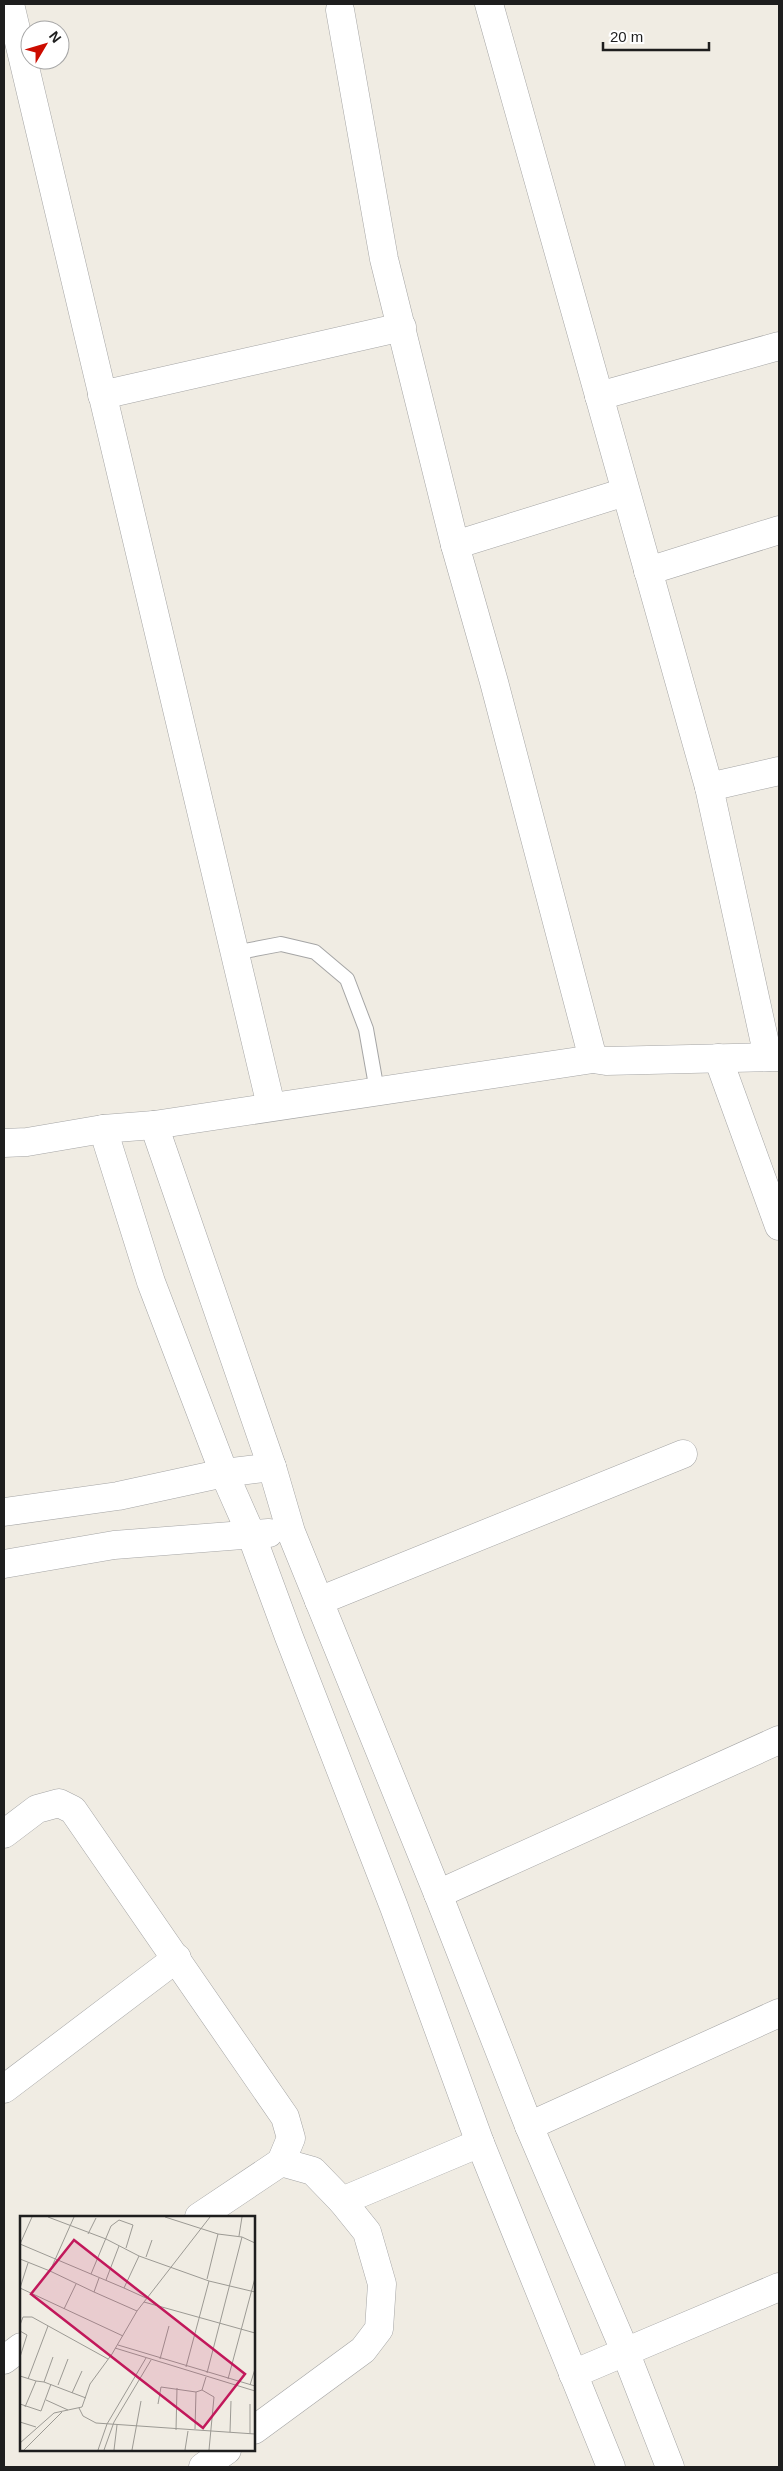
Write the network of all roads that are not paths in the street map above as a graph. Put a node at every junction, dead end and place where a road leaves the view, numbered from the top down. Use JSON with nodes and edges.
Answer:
{"nodes":[{"id":1,"x":10,"y":4,"type":"edge"},
{"id":2,"x":489,"y":4,"type":"edge"},
{"id":3,"x":347,"y":6,"type":"edge"},
{"id":4,"x":402,"y":327,"type":"junction"},
{"id":5,"x":779,"y":346,"type":"edge"},
{"id":6,"x":102,"y":395,"type":"junction"},
{"id":7,"x":599,"y":396,"type":"junction"},
{"id":8,"x":625,"y":492,"type":"junction"},
{"id":9,"x":779,"y":530,"type":"edge"},
{"id":10,"x":455,"y":545,"type":"junction"},
{"id":11,"x":648,"y":571,"type":"junction"},
{"id":12,"x":779,"y":770,"type":"edge"},
{"id":13,"x":709,"y":787,"type":"junction"},
{"id":14,"x":234,"y":953,"type":"junction"},
{"id":15,"x":773,"y":1057,"type":"edge"},
{"id":16,"x":718,"y":1058,"type":"junction"},
{"id":17,"x":593,"y":1059,"type":"junction"},
{"id":18,"x":377,"y":1091,"type":"junction"},
{"id":19,"x":271,"y":1106,"type":"junction"},
{"id":20,"x":154,"y":1125,"type":"junction"},
{"id":21,"x":103,"y":1129,"type":"junction"},
{"id":22,"x":4,"y":1143,"type":"edge"},
{"id":23,"x":779,"y":1226,"type":"edge"},
{"id":24,"x":683,"y":1454,"type":"dead end"},
{"id":25,"x":272,"y":1467,"type":"junction"},
{"id":26,"x":224,"y":1473,"type":"junction"},
{"id":27,"x":4,"y":1512,"type":"edge"},
{"id":28,"x":291,"y":1532,"type":"junction"},
{"id":29,"x":252,"y":1534,"type":"junction"},
{"id":30,"x":4,"y":1564,"type":"edge"},
{"id":31,"x":319,"y":1601,"type":"junction"},
{"id":32,"x":779,"y":1740,"type":"edge"},
{"id":33,"x":4,"y":1834,"type":"edge"},
{"id":34,"x":438,"y":1894,"type":"junction"},
{"id":35,"x":177,"y":1958,"type":"junction"},
{"id":36,"x":779,"y":2014,"type":"edge"},
{"id":37,"x":4,"y":2089,"type":"edge"},
{"id":38,"x":529,"y":2126,"type":"junction"},
{"id":39,"x":480,"y":2143,"type":"junction"},
{"id":40,"x":281,"y":2162,"type":"junction"},
{"id":41,"x":342,"y":2201,"type":"junction"},
{"id":42,"x":200,"y":2216,"type":"edge"},
{"id":43,"x":779,"y":2287,"type":"edge"},
{"id":44,"x":20,"y":2348,"type":"edge"},
{"id":45,"x":625,"y":2351,"type":"junction"},
{"id":46,"x":4,"y":2360,"type":"edge"},
{"id":47,"x":573,"y":2374,"type":"junction"},
{"id":48,"x":255,"y":2429,"type":"edge"},
{"id":49,"x":226,"y":2451,"type":"edge"},
{"id":50,"x":203,"y":2467,"type":"edge"},
{"id":51,"x":611,"y":2467,"type":"edge"},
{"id":52,"x":670,"y":2467,"type":"edge"}],
"edges":[{"from":1,"to":6,"type":"street"},
{"from":2,"to":7,"type":"street"},
{"from":3,"to":4,"type":"street"},
{"from":4,"to":6,"type":"street"},
{"from":4,"to":10,"type":"street"},
{"from":5,"to":7,"type":"street"},
{"from":6,"to":14,"type":"street"},
{"from":7,"to":8,"type":"street"},
{"from":8,"to":10,"type":"street"},
{"from":8,"to":11,"type":"street"},
{"from":9,"to":11,"type":"street"},
{"from":10,"to":17,"type":"street"},
{"from":11,"to":13,"type":"street"},
{"from":12,"to":13,"type":"street"},
{"from":13,"to":15,"type":"street"},
{"from":14,"to":18,"type":"lane"},
{"from":14,"to":19,"type":"street"},
{"from":15,"to":16,"type":"street"},
{"from":16,"to":17,"type":"street"},
{"from":16,"to":23,"type":"street"},
{"from":17,"to":18,"type":"street"},
{"from":18,"to":19,"type":"street"},
{"from":19,"to":20,"type":"street"},
{"from":20,"to":21,"type":"street"},
{"from":20,"to":25,"type":"street"},
{"from":21,"to":22,"type":"street"},
{"from":21,"to":26,"type":"street"},
{"from":24,"to":31,"type":"street"},
{"from":25,"to":26,"type":"street"},
{"from":25,"to":28,"type":"street"},
{"from":26,"to":27,"type":"street"},
{"from":26,"to":29,"type":"street"},
{"from":28,"to":29,"type":"street"},
{"from":28,"to":31,"type":"street"},
{"from":29,"to":30,"type":"street"},
{"from":29,"to":39,"type":"street"},
{"from":31,"to":34,"type":"street"},
{"from":32,"to":34,"type":"street"},
{"from":33,"to":35,"type":"street"},
{"from":34,"to":38,"type":"street"},
{"from":35,"to":37,"type":"street"},
{"from":35,"to":40,"type":"street"},
{"from":36,"to":38,"type":"street"},
{"from":38,"to":45,"type":"street"},
{"from":39,"to":41,"type":"street"},
{"from":39,"to":47,"type":"street"},
{"from":40,"to":41,"type":"street"},
{"from":40,"to":42,"type":"street"},
{"from":41,"to":48,"type":"street"},
{"from":43,"to":45,"type":"street"},
{"from":44,"to":46,"type":"street"},
{"from":45,"to":47,"type":"street"},
{"from":45,"to":52,"type":"street"},
{"from":47,"to":51,"type":"street"},
{"from":49,"to":50,"type":"street"}]}
